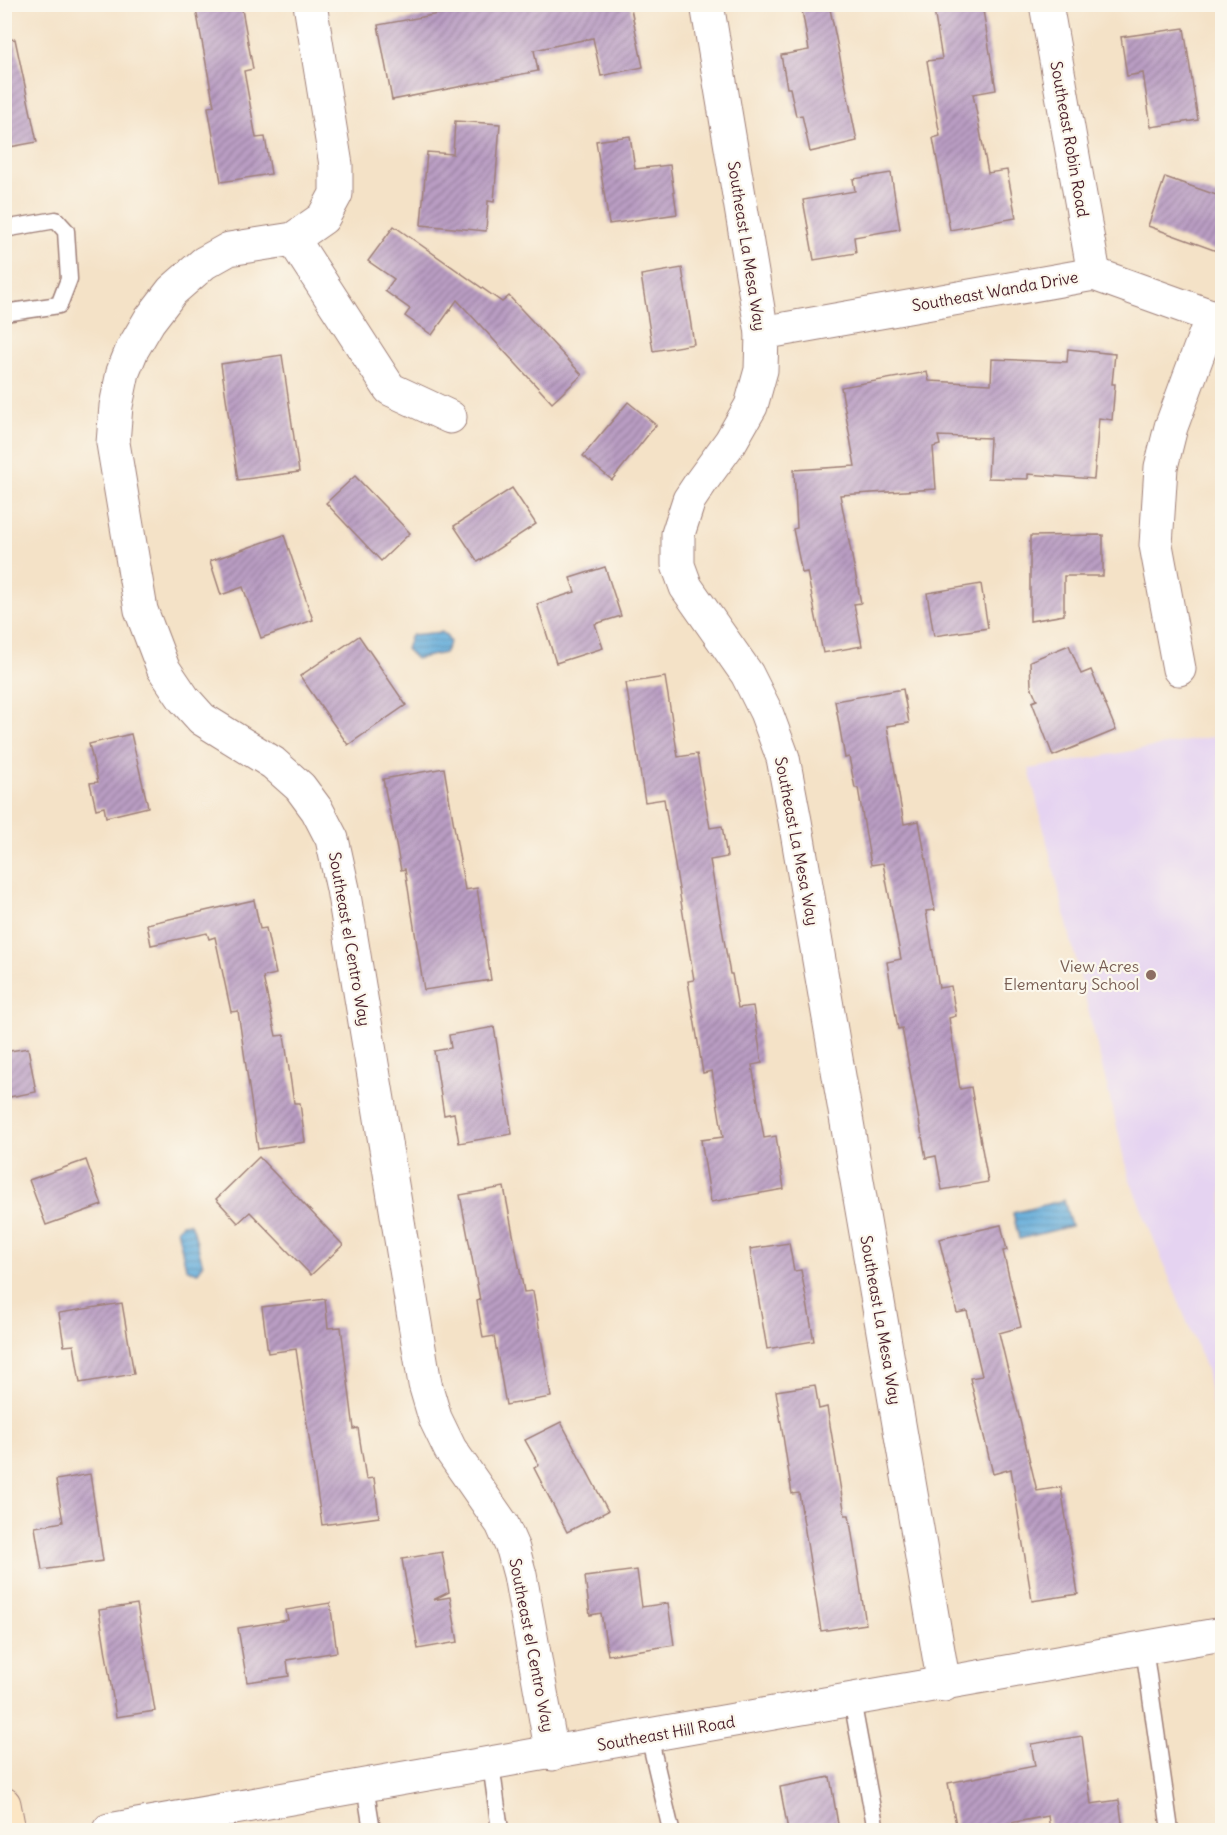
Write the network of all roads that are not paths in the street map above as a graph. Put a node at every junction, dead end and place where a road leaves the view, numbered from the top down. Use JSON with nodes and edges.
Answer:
{"nodes":[{"id":1,"x":310,"y":4,"type":"edge"},
{"id":2,"x":707,"y":4,"type":"edge"},
{"id":3,"x":1046,"y":4,"type":"edge"},
{"id":4,"x":4,"y":229,"type":"edge"},
{"id":5,"x":293,"y":239,"type":"junction"},
{"id":6,"x":1094,"y":273,"type":"junction"},
{"id":7,"x":4,"y":313,"type":"edge"},
{"id":8,"x":1217,"y":318,"type":"edge"},
{"id":9,"x":762,"y":333,"type":"junction"},
{"id":10,"x":450,"y":417,"type":"dead end"},
{"id":11,"x":1179,"y":669,"type":"dead end"},
{"id":12,"x":1222,"y":1634,"type":"edge"},
{"id":13,"x":1144,"y":1648,"type":"junction"},
{"id":14,"x":944,"y":1685,"type":"junction"},
{"id":15,"x":852,"y":1700,"type":"junction"},
{"id":16,"x":649,"y":1736,"type":"junction"},
{"id":17,"x":552,"y":1754,"type":"junction"},
{"id":18,"x":491,"y":1764,"type":"junction"},
{"id":19,"x":365,"y":1786,"type":"junction"},
{"id":20,"x":4,"y":1804,"type":"edge"},
{"id":21,"x":9,"y":1830,"type":"edge"},
{"id":22,"x":110,"y":1830,"type":"edge"},
{"id":23,"x":372,"y":1830,"type":"edge"},
{"id":24,"x":500,"y":1830,"type":"edge"},
{"id":25,"x":671,"y":1830,"type":"edge"},
{"id":26,"x":876,"y":1830,"type":"edge"},
{"id":27,"x":1170,"y":1830,"type":"edge"}],
"edges":[{"from":1,"to":5,"type":"street","name":"Southeast el Centro Way"},
{"from":2,"to":9,"type":"street","name":"Southeast La Mesa Way"},
{"from":3,"to":6,"type":"street","name":"Southeast Robin Road"},
{"from":4,"to":7,"type":"lane"},
{"from":5,"to":10,"type":"street"},
{"from":5,"to":17,"type":"street","name":"Southeast el Centro Way"},
{"from":6,"to":8,"type":"street","name":"Southeast Wanda Drive"},
{"from":6,"to":9,"type":"street","name":"Southeast Wanda Drive"},
{"from":8,"to":11,"type":"street"},
{"from":9,"to":14,"type":"street","name":"Southeast La Mesa Way"},
{"from":12,"to":13,"type":"street","name":"Southeast Hill Road"},
{"from":13,"to":14,"type":"street","name":"Southeast Hill Road"},
{"from":13,"to":27,"type":"lane"},
{"from":14,"to":15,"type":"street","name":"Southeast Hill Road"},
{"from":15,"to":16,"type":"street","name":"Southeast Hill Road"},
{"from":15,"to":26,"type":"lane"},
{"from":16,"to":17,"type":"street","name":"Southeast Hill Road"},
{"from":16,"to":25,"type":"lane"},
{"from":17,"to":18,"type":"street","name":"Southeast Hill Road"},
{"from":18,"to":19,"type":"street","name":"Southeast Hill Road"},
{"from":18,"to":24,"type":"lane"},
{"from":19,"to":22,"type":"street","name":"Southeast Hill Road"},
{"from":19,"to":23,"type":"lane"},
{"from":20,"to":21,"type":"main road"}]}
